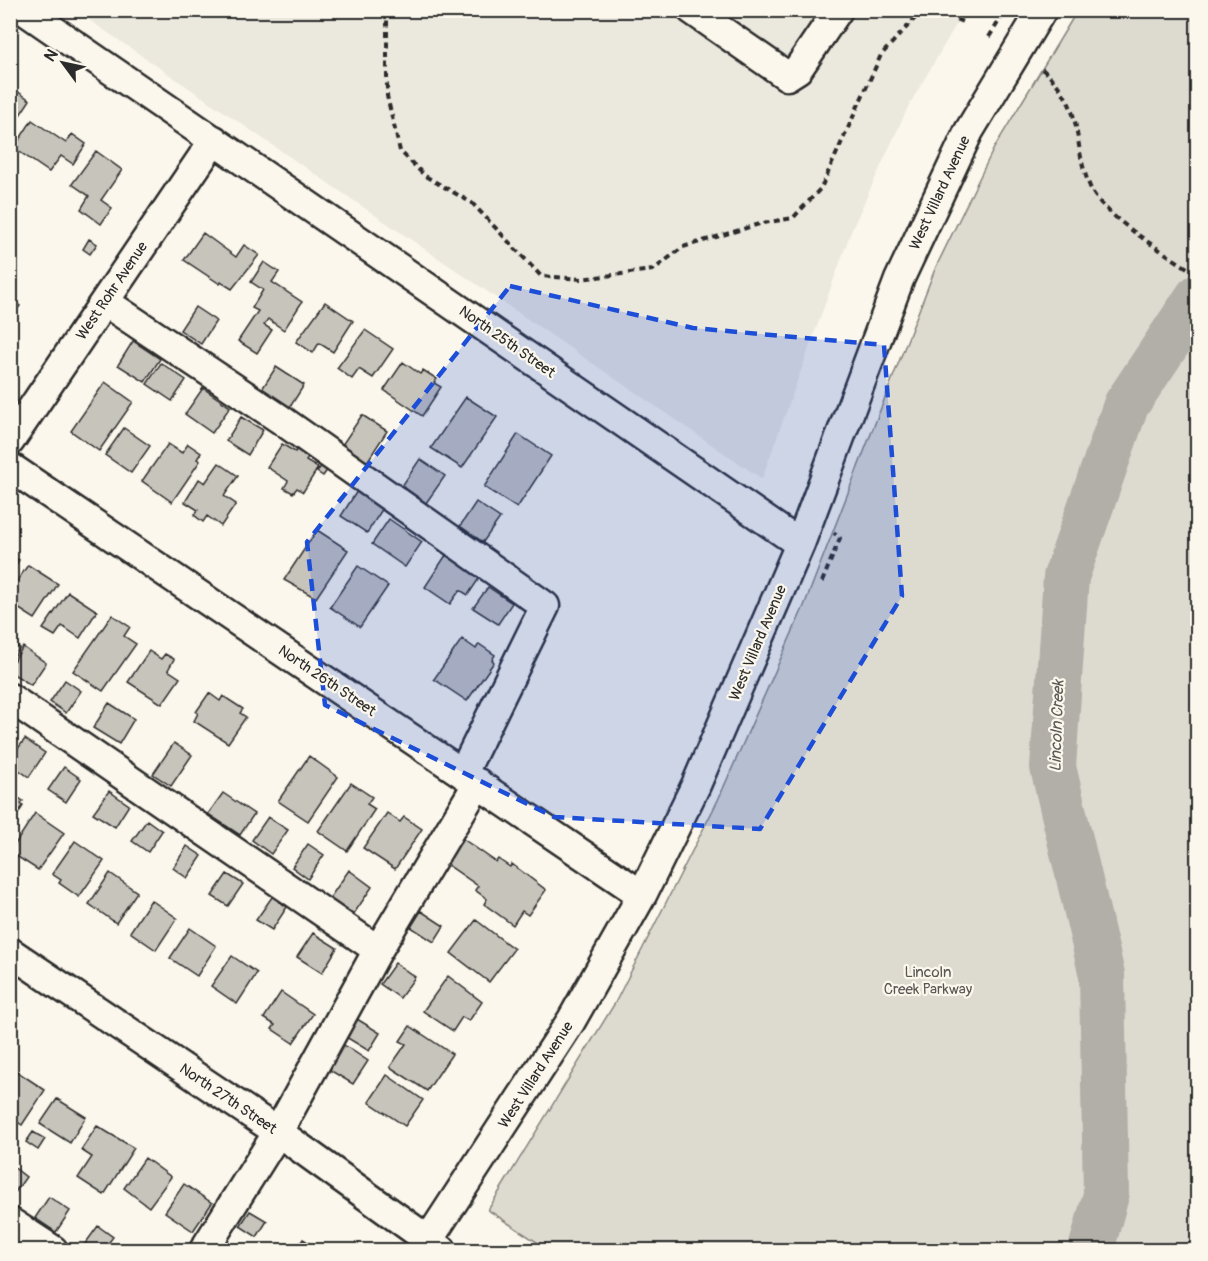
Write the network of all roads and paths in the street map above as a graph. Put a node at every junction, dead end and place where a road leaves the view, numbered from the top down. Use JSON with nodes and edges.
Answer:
{"nodes":[{"id":1,"x":24,"y":10,"type":"edge"},
{"id":2,"x":387,"y":10,"type":"edge"},
{"id":3,"x":692,"y":10,"type":"edge"},
{"id":4,"x":838,"y":10,"type":"edge"},
{"id":5,"x":928,"y":10,"type":"edge"},
{"id":6,"x":954,"y":10,"type":"edge"},
{"id":7,"x":1006,"y":10,"type":"edge"},
{"id":8,"x":1042,"y":10,"type":"edge"},
{"id":9,"x":966,"y":23,"type":"dead end"},
{"id":10,"x":989,"y":37,"type":"dead end"},
{"id":11,"x":1042,"y":69,"type":"dead end"},
{"id":12,"x":214,"y":140,"type":"junction"},
{"id":13,"x":1197,"y":275,"type":"edge"},
{"id":14,"x":105,"y":302,"type":"junction"},
{"id":15,"x":10,"y":441,"type":"edge"},
{"id":16,"x":10,"y":467,"type":"edge"},
{"id":17,"x":834,"y":534,"type":"dead end"},
{"id":18,"x":800,"y":544,"type":"junction"},
{"id":19,"x":822,"y":582,"type":"dead end"},
{"id":20,"x":10,"y":698,"type":"edge"},
{"id":21,"x":1197,"y":741,"type":"edge"},
{"id":22,"x":471,"y":778,"type":"junction"},
{"id":23,"x":1197,"y":814,"type":"edge"},
{"id":24,"x":642,"y":895,"type":"junction"},
{"id":25,"x":378,"y":950,"type":"junction"},
{"id":26,"x":10,"y":952,"type":"edge"},
{"id":27,"x":278,"y":1132,"type":"junction"},
{"id":28,"x":10,"y":1222,"type":"edge"},
{"id":29,"x":430,"y":1247,"type":"edge"},
{"id":30,"x":53,"y":1251,"type":"edge"},
{"id":31,"x":204,"y":1251,"type":"edge"}],
"edges":[{"from":1,"to":12,"type":"street","name":"North 25th Street"},
{"from":2,"to":5,"type":"path"},
{"from":3,"to":4,"type":"street"},
{"from":6,"to":9,"type":"path"},
{"from":7,"to":10,"type":"path"},
{"from":8,"to":18,"type":"street","name":"West Villard Avenue"},
{"from":11,"to":13,"type":"path"},
{"from":12,"to":14,"type":"street","name":"West Rohr Avenue"},
{"from":12,"to":18,"type":"street","name":"North 25th Street"},
{"from":14,"to":15,"type":"street","name":"West Rohr Avenue"},
{"from":14,"to":22,"type":"street"},
{"from":16,"to":22,"type":"street","name":"North 26th Street"},
{"from":17,"to":19,"type":"path"},
{"from":18,"to":24,"type":"street","name":"West Villard Avenue"},
{"from":20,"to":25,"type":"street"},
{"from":21,"to":23,"type":"path"},
{"from":22,"to":24,"type":"street","name":"North 26th Street"},
{"from":22,"to":25,"type":"street"},
{"from":24,"to":29,"type":"street","name":"West Villard Avenue"},
{"from":25,"to":27,"type":"street"},
{"from":26,"to":27,"type":"street","name":"North 27th Street"},
{"from":27,"to":29,"type":"street","name":"North 27th Street"},
{"from":27,"to":31,"type":"street"},
{"from":28,"to":30,"type":"street"}]}
